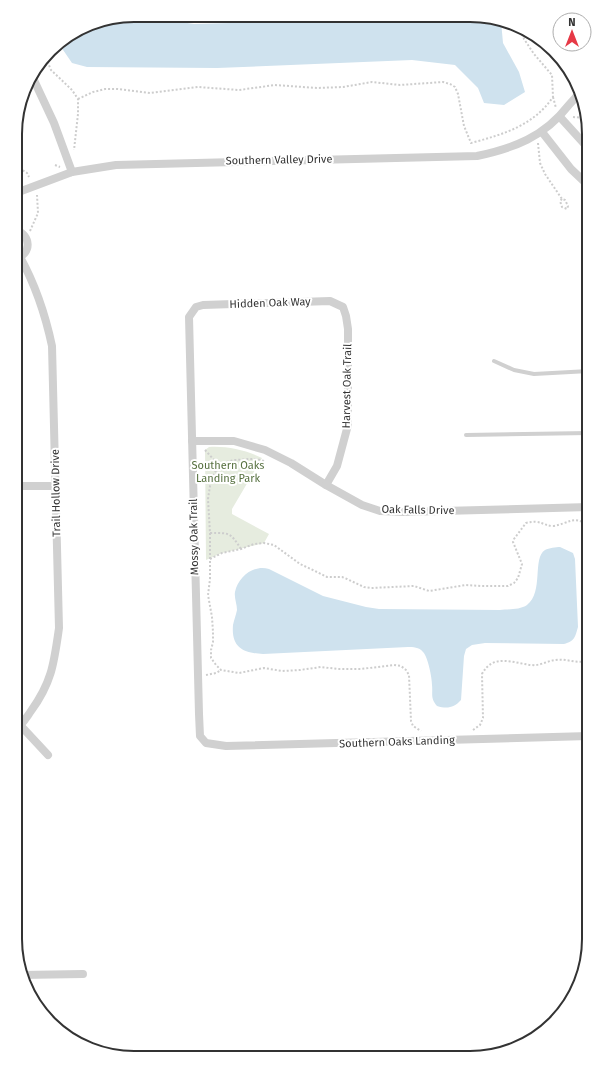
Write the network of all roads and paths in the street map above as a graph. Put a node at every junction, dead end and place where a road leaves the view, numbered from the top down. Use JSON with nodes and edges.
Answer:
{"nodes":[{"id":1,"x":523,"y":36,"type":"edge"},
{"id":2,"x":48,"y":63,"type":"edge"},
{"id":3,"x":35,"y":82,"type":"edge"},
{"id":4,"x":576,"y":97,"type":"edge"},
{"id":5,"x":78,"y":99,"type":"junction"},
{"id":6,"x":560,"y":117,"type":"junction"},
{"id":7,"x":539,"y":133,"type":"junction"},
{"id":8,"x":582,"y":141,"type":"edge"},
{"id":9,"x":74,"y":155,"type":"dead end"},
{"id":10,"x":22,"y":169,"type":"edge"},
{"id":11,"x":72,"y":172,"type":"junction"},
{"id":12,"x":29,"y":177,"type":"dead end"},
{"id":13,"x":582,"y":179,"type":"edge"},
{"id":14,"x":22,"y":191,"type":"edge"},
{"id":15,"x":37,"y":195,"type":"dead end"},
{"id":16,"x":562,"y":199,"type":"junction"},
{"id":17,"x":22,"y":233,"type":"edge"},
{"id":18,"x":27,"y":238,"type":"junction"},
{"id":19,"x":22,"y":255,"type":"edge"},
{"id":20,"x":22,"y":264,"type":"edge"},
{"id":21,"x":196,"y":307,"type":"joint"},
{"id":22,"x":342,"y":307,"type":"joint"},
{"id":23,"x":494,"y":360,"type":"dead end"},
{"id":24,"x":582,"y":371,"type":"edge"},
{"id":25,"x":582,"y":433,"type":"edge"},
{"id":26,"x":466,"y":435,"type":"dead end"},
{"id":27,"x":194,"y":441,"type":"junction"},
{"id":28,"x":264,"y":461,"type":"dead end"},
{"id":29,"x":219,"y":466,"type":"junction"},
{"id":30,"x":224,"y":471,"type":"dead end"},
{"id":31,"x":326,"y":485,"type":"junction"},
{"id":32,"x":22,"y":486,"type":"edge"},
{"id":33,"x":56,"y":486,"type":"junction"},
{"id":34,"x":582,"y":506,"type":"edge"},
{"id":35,"x":582,"y":522,"type":"edge"},
{"id":36,"x":210,"y":533,"type":"junction"},
{"id":37,"x":241,"y":549,"type":"junction"},
{"id":38,"x":210,"y":559,"type":"junction"},
{"id":39,"x":582,"y":661,"type":"edge"},
{"id":40,"x":221,"y":670,"type":"junction"},
{"id":41,"x":198,"y":675,"type":"junction"},
{"id":42,"x":22,"y":723,"type":"edge"},
{"id":43,"x":467,"y":730,"type":"dead end"},
{"id":44,"x":22,"y":732,"type":"edge"},
{"id":45,"x":422,"y":732,"type":"dead end"},
{"id":46,"x":582,"y":736,"type":"edge"},
{"id":47,"x":206,"y":743,"type":"joint"},
{"id":48,"x":48,"y":755,"type":"dead end"},
{"id":49,"x":83,"y":974,"type":"dead end"},
{"id":50,"x":28,"y":975,"type":"edge"}],
"edges":[{"from":1,"to":5,"type":"path"},
{"from":2,"to":5,"type":"path"},
{"from":3,"to":11,"type":"street"},
{"from":4,"to":6,"type":"street","name":"Southern Valley Drive"},
{"from":5,"to":9,"type":"path"},
{"from":6,"to":7,"type":"street","name":"Southern Valley Drive"},
{"from":6,"to":8,"type":"street"},
{"from":7,"to":11,"type":"street","name":"Southern Valley Drive"},
{"from":7,"to":13,"type":"street"},
{"from":7,"to":16,"type":"path"},
{"from":10,"to":12,"type":"path"},
{"from":11,"to":14,"type":"street","name":"Southern Valley Drive"},
{"from":15,"to":18,"type":"path"},
{"from":16,"to":16,"type":"path"},
{"from":17,"to":18,"type":"street"},
{"from":18,"to":19,"type":"street","name":"Trail Hollow Drive"},
{"from":20,"to":33,"type":"street","name":"Trail Hollow Drive"},
{"from":21,"to":22,"type":"street","name":"Hidden Oak Way"},
{"from":21,"to":27,"type":"street","name":"Mossy Oak Trail"},
{"from":22,"to":31,"type":"street","name":"Harvest Oak Trail"},
{"from":23,"to":24,"type":"lane"},
{"from":25,"to":26,"type":"lane"},
{"from":27,"to":29,"type":"path"},
{"from":27,"to":31,"type":"street","name":"Oak Falls Drive"},
{"from":27,"to":41,"type":"street","name":"Mossy Oak Trail"},
{"from":28,"to":29,"type":"path"},
{"from":29,"to":30,"type":"path"},
{"from":29,"to":36,"type":"path"},
{"from":31,"to":34,"type":"street","name":"Oak Falls Drive"},
{"from":32,"to":33,"type":"street"},
{"from":33,"to":42,"type":"street","name":"Trail Hollow Drive"},
{"from":35,"to":37,"type":"path"},
{"from":36,"to":37,"type":"path"},
{"from":36,"to":38,"type":"path"},
{"from":37,"to":38,"type":"path"},
{"from":38,"to":40,"type":"path"},
{"from":39,"to":43,"type":"path"},
{"from":40,"to":41,"type":"path"},
{"from":40,"to":45,"type":"path"},
{"from":41,"to":47,"type":"street","name":"Mossy Oak Trail"},
{"from":44,"to":48,"type":"street"},
{"from":46,"to":47,"type":"street","name":"Southern Oaks Landing"},
{"from":49,"to":50,"type":"street"}]}
